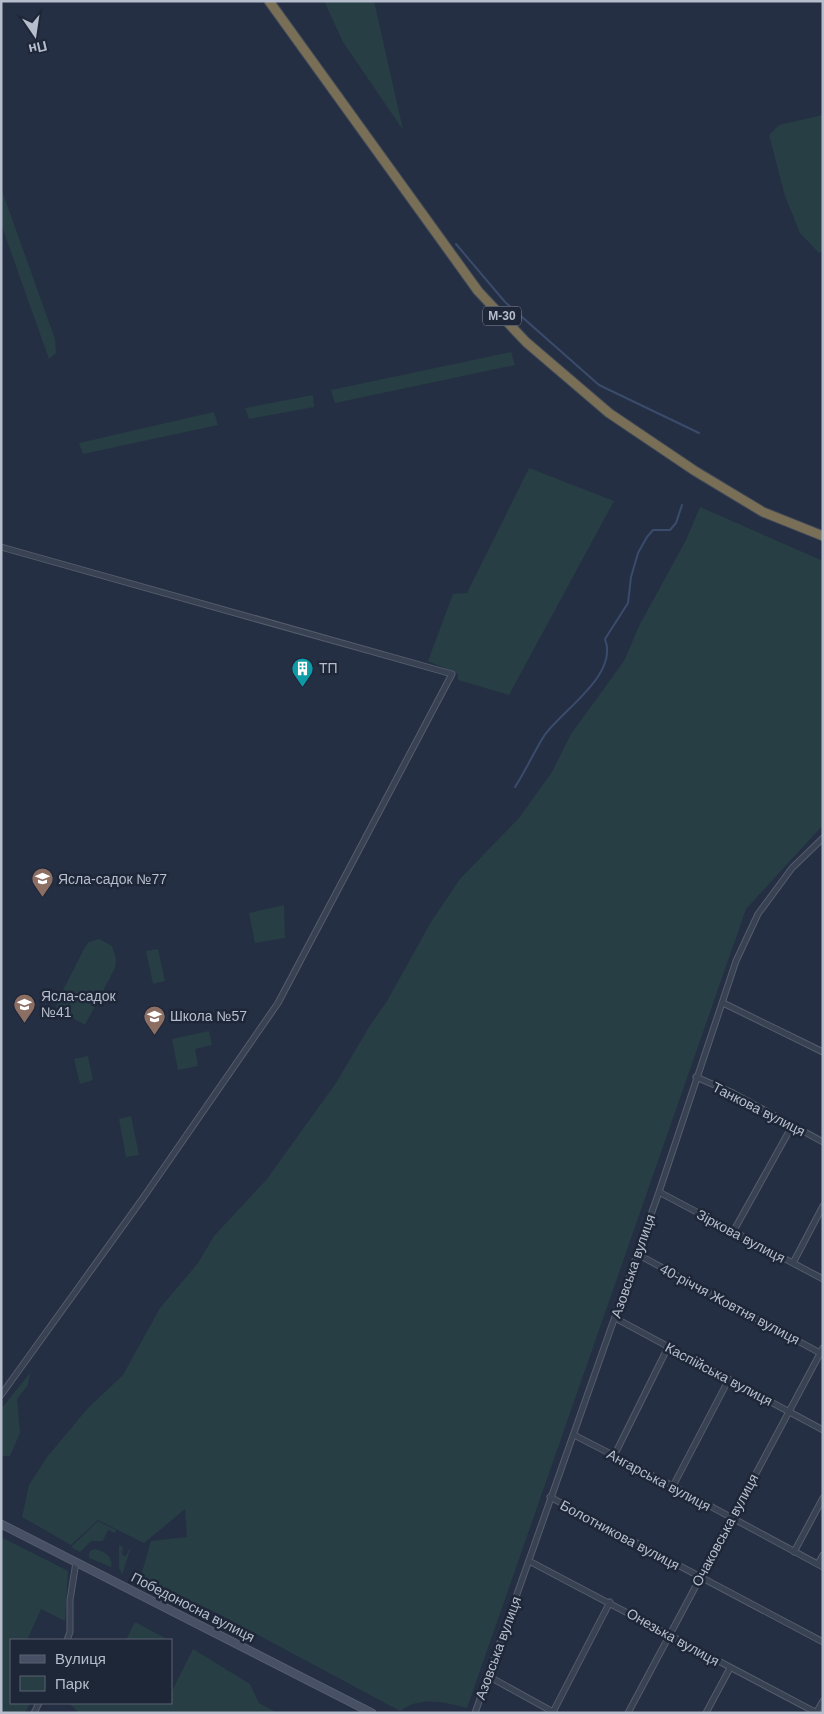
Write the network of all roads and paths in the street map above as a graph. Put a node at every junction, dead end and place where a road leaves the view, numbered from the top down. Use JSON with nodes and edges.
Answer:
{"nodes":[{"id":1,"x":269,"y":1,"type":"edge"},
{"id":2,"x":823,"y":536,"type":"edge"},
{"id":3,"x":1,"y":547,"type":"edge"},
{"id":4,"x":823,"y":838,"type":"edge"},
{"id":5,"x":722,"y":1002,"type":"junction"},
{"id":6,"x":823,"y":1052,"type":"edge"},
{"id":7,"x":696,"y":1077,"type":"junction"},
{"id":8,"x":792,"y":1126,"type":"junction"},
{"id":9,"x":823,"y":1142,"type":"edge"},
{"id":10,"x":659,"y":1192,"type":"junction"},
{"id":11,"x":823,"y":1206,"type":"edge"},
{"id":12,"x":733,"y":1232,"type":"junction"},
{"id":13,"x":637,"y":1254,"type":"junction"},
{"id":14,"x":793,"y":1264,"type":"junction"},
{"id":15,"x":823,"y":1279,"type":"edge"},
{"id":16,"x":615,"y":1318,"type":"junction"},
{"id":17,"x":668,"y":1347,"type":"junction"},
{"id":18,"x":822,"y":1352,"type":"edge"},
{"id":19,"x":729,"y":1379,"type":"junction"},
{"id":20,"x":1,"y":1395,"type":"edge"},
{"id":21,"x":788,"y":1412,"type":"junction"},
{"id":22,"x":823,"y":1430,"type":"edge"},
{"id":23,"x":574,"y":1435,"type":"junction"},
{"id":24,"x":614,"y":1456,"type":"junction"},
{"id":25,"x":674,"y":1486,"type":"junction"},
{"id":26,"x":550,"y":1497,"type":"junction"},
{"id":27,"x":823,"y":1498,"type":"edge"},
{"id":28,"x":731,"y":1518,"type":"junction"},
{"id":29,"x":1,"y":1524,"type":"edge"},
{"id":30,"x":794,"y":1552,"type":"junction"},
{"id":31,"x":823,"y":1555,"type":"edge"},
{"id":32,"x":529,"y":1561,"type":"junction"},
{"id":33,"x":76,"y":1562,"type":"junction"},
{"id":34,"x":820,"y":1566,"type":"edge"},
{"id":35,"x":700,"y":1578,"type":"junction"},
{"id":36,"x":610,"y":1602,"type":"junction"},
{"id":37,"x":669,"y":1636,"type":"junction"},
{"id":38,"x":66,"y":1639,"type":"edge"},
{"id":39,"x":823,"y":1642,"type":"edge"},
{"id":40,"x":730,"y":1668,"type":"junction"},
{"id":41,"x":488,"y":1676,"type":"junction"},
{"id":42,"x":823,"y":1701,"type":"edge"},
{"id":43,"x":554,"y":1712,"type":"edge"},
{"id":44,"x":372,"y":1713,"type":"edge"},
{"id":45,"x":475,"y":1713,"type":"edge"},
{"id":46,"x":628,"y":1713,"type":"edge"},
{"id":47,"x":706,"y":1713,"type":"edge"},
{"id":48,"x":816,"y":1713,"type":"edge"}],
"edges":[{"from":1,"to":2,"type":"highway","number":"М-30"},
{"from":3,"to":20,"type":"street"},
{"from":4,"to":5,"type":"street","name":"Азовська вулиця"},
{"from":5,"to":6,"type":"street"},
{"from":5,"to":7,"type":"street","name":"Азовська вулиця"},
{"from":7,"to":8,"type":"street","name":"Танкова вулиця"},
{"from":7,"to":10,"type":"street","name":"Азовська вулиця"},
{"from":8,"to":9,"type":"street","name":"Танкова вулиця"},
{"from":8,"to":12,"type":"street"},
{"from":10,"to":12,"type":"street","name":"Зіркова вулиця"},
{"from":10,"to":13,"type":"street","name":"Азовська вулиця"},
{"from":11,"to":14,"type":"street"},
{"from":12,"to":14,"type":"street","name":"Зіркова вулиця"},
{"from":13,"to":16,"type":"street","name":"Азовська вулиця"},
{"from":13,"to":18,"type":"street","name":"40-річчя Жовтня вулиця"},
{"from":14,"to":15,"type":"street","name":"Зіркова вулиця"},
{"from":16,"to":17,"type":"street","name":"Каспійська вулиця"},
{"from":16,"to":23,"type":"street","name":"Азовська вулиця"},
{"from":17,"to":19,"type":"street","name":"Каспійська вулиця"},
{"from":17,"to":24,"type":"street"},
{"from":18,"to":21,"type":"street","name":"Очаковська вулиця"},
{"from":19,"to":21,"type":"street","name":"Каспійська вулиця"},
{"from":19,"to":25,"type":"street"},
{"from":21,"to":22,"type":"street","name":"Каспійська вулиця"},
{"from":21,"to":28,"type":"street","name":"Очаковська вулиця"},
{"from":23,"to":24,"type":"street","name":"Ангарська вулиця"},
{"from":23,"to":26,"type":"street","name":"Азовська вулиця"},
{"from":24,"to":25,"type":"street","name":"Ангарська вулиця"},
{"from":25,"to":28,"type":"street","name":"Ангарська вулиця"},
{"from":26,"to":32,"type":"street","name":"Азовська вулиця"},
{"from":26,"to":35,"type":"street","name":"Болотникова вулиця"},
{"from":27,"to":30,"type":"street"},
{"from":28,"to":30,"type":"street","name":"Ангарська вулиця"},
{"from":28,"to":35,"type":"street","name":"Очаковська вулиця"},
{"from":29,"to":33,"type":"street","name":"Победоносна вулиця"},
{"from":30,"to":34,"type":"street","name":"Ангарська вулиця"},
{"from":31,"to":34,"type":"street"},
{"from":32,"to":36,"type":"street","name":"Онезька вулиця"},
{"from":32,"to":41,"type":"street","name":"Азовська вулиця"},
{"from":33,"to":38,"type":"street"},
{"from":33,"to":44,"type":"street","name":"Победоносна вулиця"},
{"from":35,"to":37,"type":"street","name":"Очаковська вулиця"},
{"from":35,"to":39,"type":"street","name":"Болотникова вулиця"},
{"from":36,"to":37,"type":"street","name":"Онезька вулиця"},
{"from":36,"to":43,"type":"street"},
{"from":37,"to":40,"type":"street","name":"Онезька вулиця"},
{"from":37,"to":46,"type":"street","name":"Очаковська вулиця"},
{"from":40,"to":47,"type":"street"},
{"from":40,"to":48,"type":"street","name":"Онезька вулиця"},
{"from":41,"to":43,"type":"street"},
{"from":41,"to":45,"type":"street","name":"Азовська вулиця"},
{"from":42,"to":48,"type":"street"}]}
